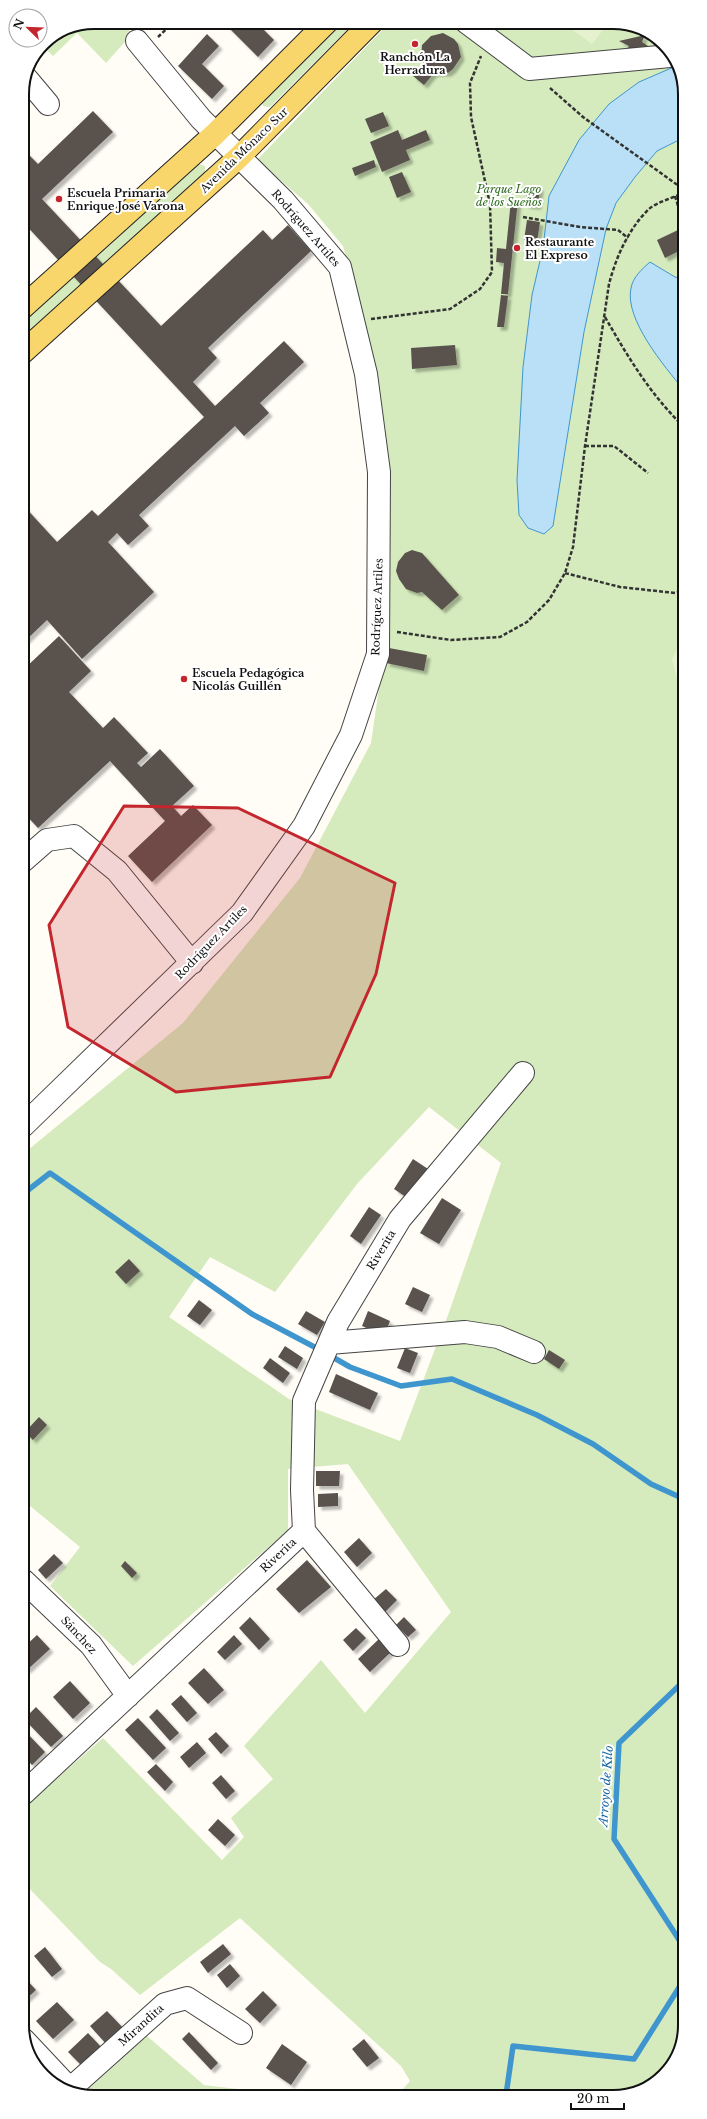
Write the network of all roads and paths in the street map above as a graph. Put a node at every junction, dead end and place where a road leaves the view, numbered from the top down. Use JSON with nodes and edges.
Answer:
{"nodes":[{"id":1,"x":167,"y":29,"type":"edge"},
{"id":2,"x":320,"y":29,"type":"edge"},
{"id":3,"x":365,"y":29,"type":"edge"},
{"id":4,"x":475,"y":29,"type":"edge"},
{"id":5,"x":144,"y":37,"type":"joint"},
{"id":6,"x":490,"y":40,"type":"junction"},
{"id":7,"x":666,"y":56,"type":"edge"},
{"id":8,"x":529,"y":69,"type":"junction"},
{"id":9,"x":30,"y":82,"type":"edge"},
{"id":10,"x":48,"y":104,"type":"dead end"},
{"id":11,"x":215,"y":134,"type":"junction"},
{"id":12,"x":239,"y":158,"type":"junction"},
{"id":13,"x":678,"y":186,"type":"edge"},
{"id":14,"x":678,"y":195,"type":"edge"},
{"id":15,"x":675,"y":196,"type":"junction"},
{"id":16,"x":678,"y":206,"type":"edge"},
{"id":17,"x":523,"y":217,"type":"dead end"},
{"id":18,"x":628,"y":238,"type":"junction"},
{"id":19,"x":29,"y":302,"type":"edge"},
{"id":20,"x":605,"y":317,"type":"junction"},
{"id":21,"x":354,"y":325,"type":"junction"},
{"id":22,"x":29,"y":347,"type":"edge"},
{"id":23,"x":678,"y":421,"type":"edge"},
{"id":24,"x":585,"y":446,"type":"junction"},
{"id":25,"x":648,"y":473,"type":"dead end"},
{"id":26,"x":565,"y":573,"type":"junction"},
{"id":27,"x":678,"y":592,"type":"edge"},
{"id":28,"x":378,"y":630,"type":"junction"},
{"id":29,"x":29,"y":856,"type":"edge"},
{"id":30,"x":192,"y":963,"type":"junction"},
{"id":31,"x":523,"y":1073,"type":"dead end"},
{"id":32,"x":29,"y":1120,"type":"edge"},
{"id":33,"x":329,"y":1343,"type":"junction"},
{"id":34,"x":534,"y":1352,"type":"dead end"},
{"id":35,"x":304,"y":1531,"type":"junction"},
{"id":36,"x":29,"y":1586,"type":"edge"},
{"id":37,"x":398,"y":1645,"type":"dead end"},
{"id":38,"x":128,"y":1696,"type":"junction"},
{"id":39,"x":29,"y":1788,"type":"edge"},
{"id":40,"x":241,"y":2033,"type":"dead end"},
{"id":41,"x":35,"y":2052,"type":"edge"},
{"id":42,"x":64,"y":2082,"type":"edge"},
{"id":43,"x":73,"y":2086,"type":"edge"}],
"edges":[{"from":1,"to":5,"type":"path"},
{"from":2,"to":11,"type":"main road"},
{"from":3,"to":12,"type":"main road","name":"Avenida Mónaco Sur"},
{"from":4,"to":6,"type":"street"},
{"from":5,"to":11,"type":"street","name":"Rodríguez Artiles"},
{"from":6,"to":8,"type":"street"},
{"from":6,"to":21,"type":"path"},
{"from":7,"to":8,"type":"street"},
{"from":8,"to":13,"type":"path"},
{"from":9,"to":10,"type":"street"},
{"from":11,"to":12,"type":"street","name":"Rodríguez Artiles"},
{"from":11,"to":19,"type":"main road"},
{"from":12,"to":21,"type":"street","name":"Rodríguez Artiles"},
{"from":12,"to":22,"type":"main road","name":"Avenida Mónaco Sur"},
{"from":14,"to":15,"type":"path"},
{"from":15,"to":16,"type":"path"},
{"from":15,"to":18,"type":"path"},
{"from":17,"to":18,"type":"path"},
{"from":18,"to":20,"type":"path"},
{"from":20,"to":23,"type":"path"},
{"from":20,"to":24,"type":"path"},
{"from":21,"to":28,"type":"street","name":"Rodríguez Artiles"},
{"from":24,"to":25,"type":"path"},
{"from":24,"to":26,"type":"path"},
{"from":26,"to":27,"type":"path"},
{"from":26,"to":28,"type":"path"},
{"from":28,"to":30,"type":"street","name":"Rodríguez Artiles"},
{"from":29,"to":30,"type":"street"},
{"from":30,"to":32,"type":"street","name":"Rodríguez Artiles"},
{"from":31,"to":33,"type":"street","name":"Riverita"},
{"from":33,"to":34,"type":"street"},
{"from":33,"to":35,"type":"street","name":"Riverita"},
{"from":35,"to":37,"type":"street"},
{"from":35,"to":38,"type":"street","name":"Riverita"},
{"from":36,"to":38,"type":"street","name":"Sánchez"},
{"from":38,"to":39,"type":"street","name":"Riverita"},
{"from":40,"to":43,"type":"street","name":"Mirandita"},
{"from":41,"to":42,"type":"street"}]}
